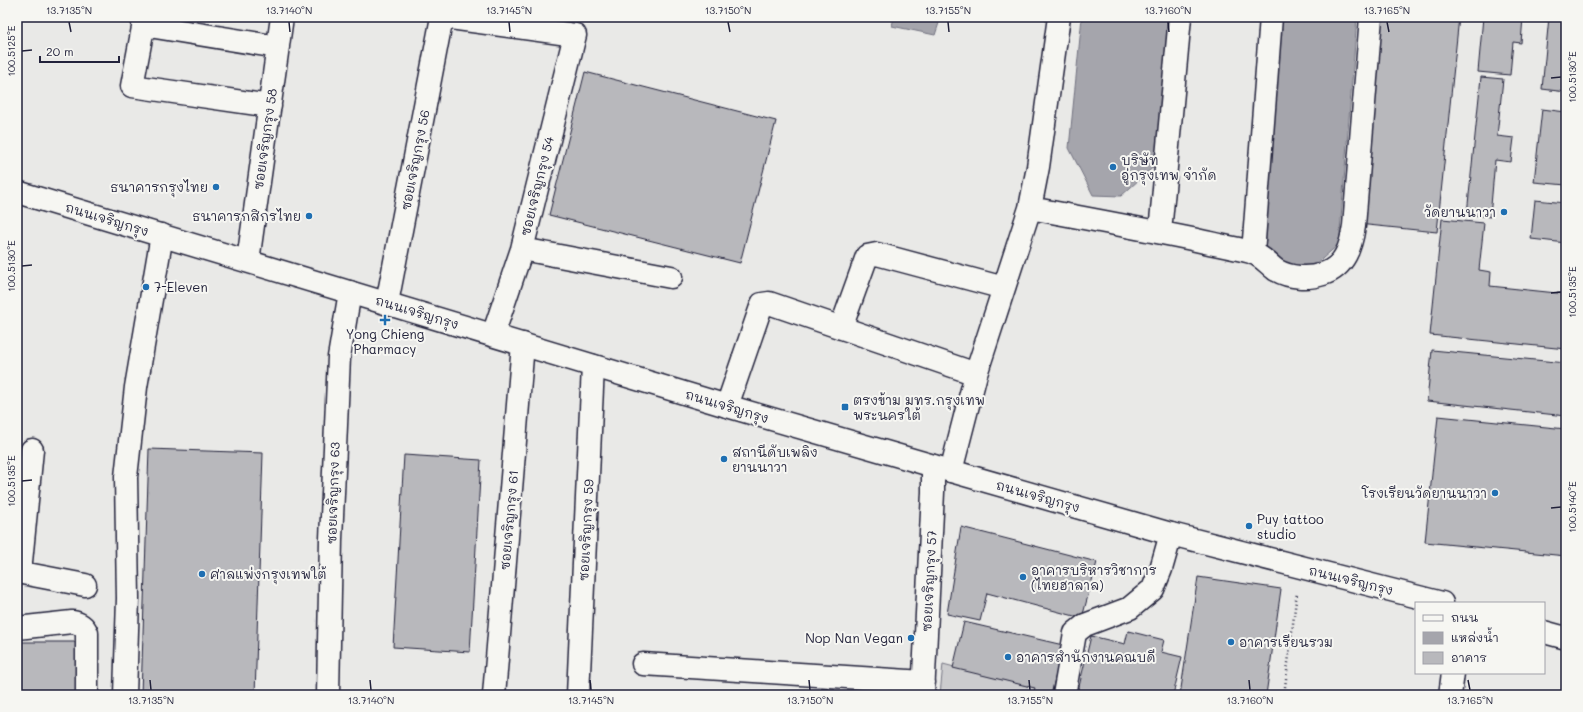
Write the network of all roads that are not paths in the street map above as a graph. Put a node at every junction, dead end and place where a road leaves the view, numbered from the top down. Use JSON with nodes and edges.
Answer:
{"nodes":[{"id":1,"x":282,"y":17,"type":"edge"},
{"id":2,"x":442,"y":17,"type":"edge"},
{"id":3,"x":1059,"y":17,"type":"edge"},
{"id":4,"x":1180,"y":17,"type":"edge"},
{"id":5,"x":1271,"y":17,"type":"edge"},
{"id":6,"x":1371,"y":17,"type":"edge"},
{"id":7,"x":144,"y":21,"type":"edge"},
{"id":8,"x":278,"y":47,"type":"junction"},
{"id":9,"x":270,"y":106,"type":"junction"},
{"id":10,"x":17,"y":192,"type":"edge"},
{"id":11,"x":1030,"y":208,"type":"junction"},
{"id":12,"x":1160,"y":232,"type":"junction"},
{"id":13,"x":162,"y":235,"type":"junction"},
{"id":14,"x":522,"y":249,"type":"junction"},
{"id":15,"x":1253,"y":253,"type":"junction"},
{"id":16,"x":248,"y":261,"type":"junction"},
{"id":17,"x":670,"y":277,"type":"dead end"},
{"id":18,"x":1004,"y":288,"type":"junction"},
{"id":19,"x":350,"y":292,"type":"junction"},
{"id":20,"x":387,"y":303,"type":"junction"},
{"id":21,"x":841,"y":328,"type":"junction"},
{"id":22,"x":493,"y":335,"type":"junction"},
{"id":23,"x":523,"y":344,"type":"junction"},
{"id":24,"x":593,"y":366,"type":"junction"},
{"id":25,"x":976,"y":374,"type":"junction"},
{"id":26,"x":727,"y":406,"type":"junction"},
{"id":27,"x":32,"y":450,"type":"dead end"},
{"id":28,"x":942,"y":469,"type":"junction"},
{"id":29,"x":1171,"y":534,"type":"junction"},
{"id":30,"x":19,"y":572,"type":"edge"},
{"id":31,"x":85,"y":585,"type":"dead end"},
{"id":32,"x":1438,"y":602,"type":"edge"},
{"id":33,"x":17,"y":628,"type":"edge"},
{"id":34,"x":1545,"y":632,"type":"edge"},
{"id":35,"x":1566,"y":638,"type":"edge"},
{"id":36,"x":642,"y":664,"type":"dead end"},
{"id":37,"x":1453,"y":674,"type":"edge"},
{"id":38,"x":923,"y":689,"type":"edge"},
{"id":39,"x":87,"y":695,"type":"edge"},
{"id":40,"x":125,"y":695,"type":"edge"},
{"id":41,"x":328,"y":695,"type":"edge"},
{"id":42,"x":494,"y":695,"type":"edge"},
{"id":43,"x":578,"y":695,"type":"edge"},
{"id":44,"x":1064,"y":695,"type":"edge"},
{"id":45,"x":1450,"y":695,"type":"edge"}],
"edges":[{"from":1,"to":8,"type":"street","name":"ซอยเจริญกรุง 58"},
{"from":2,"to":14,"type":"street","name":"ซอยเจริญกรุง 54"},
{"from":2,"to":20,"type":"street","name":"ซอยเจริญกรุง 56"},
{"from":3,"to":11,"type":"street","name":"ซอยเจริญกรุง 57"},
{"from":4,"to":12,"type":"street"},
{"from":5,"to":15,"type":"street"},
{"from":6,"to":15,"type":"street"},
{"from":7,"to":8,"type":"street"},
{"from":7,"to":9,"type":"street"},
{"from":8,"to":9,"type":"street","name":"ซอยเจริญกรุง 58"},
{"from":9,"to":16,"type":"street","name":"ซอยเจริญกรุง 58"},
{"from":10,"to":13,"type":"street","name":"ถนนเจริญกรุง"},
{"from":11,"to":12,"type":"street"},
{"from":11,"to":18,"type":"street","name":"ซอยเจริญกรุง 57"},
{"from":12,"to":15,"type":"street"},
{"from":13,"to":16,"type":"street","name":"ถนนเจริญกรุง"},
{"from":13,"to":40,"type":"street"},
{"from":14,"to":17,"type":"street"},
{"from":14,"to":22,"type":"street","name":"ซอยเจริญกรุง 54"},
{"from":16,"to":19,"type":"street","name":"ถนนเจริญกรุง"},
{"from":18,"to":21,"type":"street"},
{"from":18,"to":25,"type":"street","name":"ซอยเจริญกรุง 57"},
{"from":19,"to":20,"type":"street","name":"ถนนเจริญกรุง"},
{"from":19,"to":41,"type":"street","name":"ซอยเจริญกรุง 63"},
{"from":20,"to":22,"type":"street","name":"ถนนเจริญกรุง"},
{"from":21,"to":25,"type":"street"},
{"from":21,"to":26,"type":"street"},
{"from":22,"to":23,"type":"street","name":"ถนนเจริญกรุง"},
{"from":23,"to":24,"type":"street","name":"ถนนเจริญกรุง"},
{"from":23,"to":42,"type":"street","name":"ซอยเจริญกรุง 61"},
{"from":24,"to":26,"type":"street","name":"ถนนเจริญกรุง"},
{"from":24,"to":43,"type":"street","name":"ซอยเจริญกรุง 59"},
{"from":25,"to":28,"type":"street","name":"ซอยเจริญกรุง 57"},
{"from":26,"to":28,"type":"street","name":"ถนนเจริญกรุง"},
{"from":27,"to":30,"type":"street"},
{"from":28,"to":29,"type":"street","name":"ถนนเจริญกรุง"},
{"from":28,"to":38,"type":"street","name":"ซอยเจริญกรุง 57"},
{"from":29,"to":32,"type":"street","name":"ถนนเจริญกรุง"},
{"from":29,"to":44,"type":"street"},
{"from":30,"to":31,"type":"street"},
{"from":33,"to":39,"type":"street"},
{"from":34,"to":35,"type":"street"},
{"from":36,"to":38,"type":"street"},
{"from":37,"to":45,"type":"street"}]}
